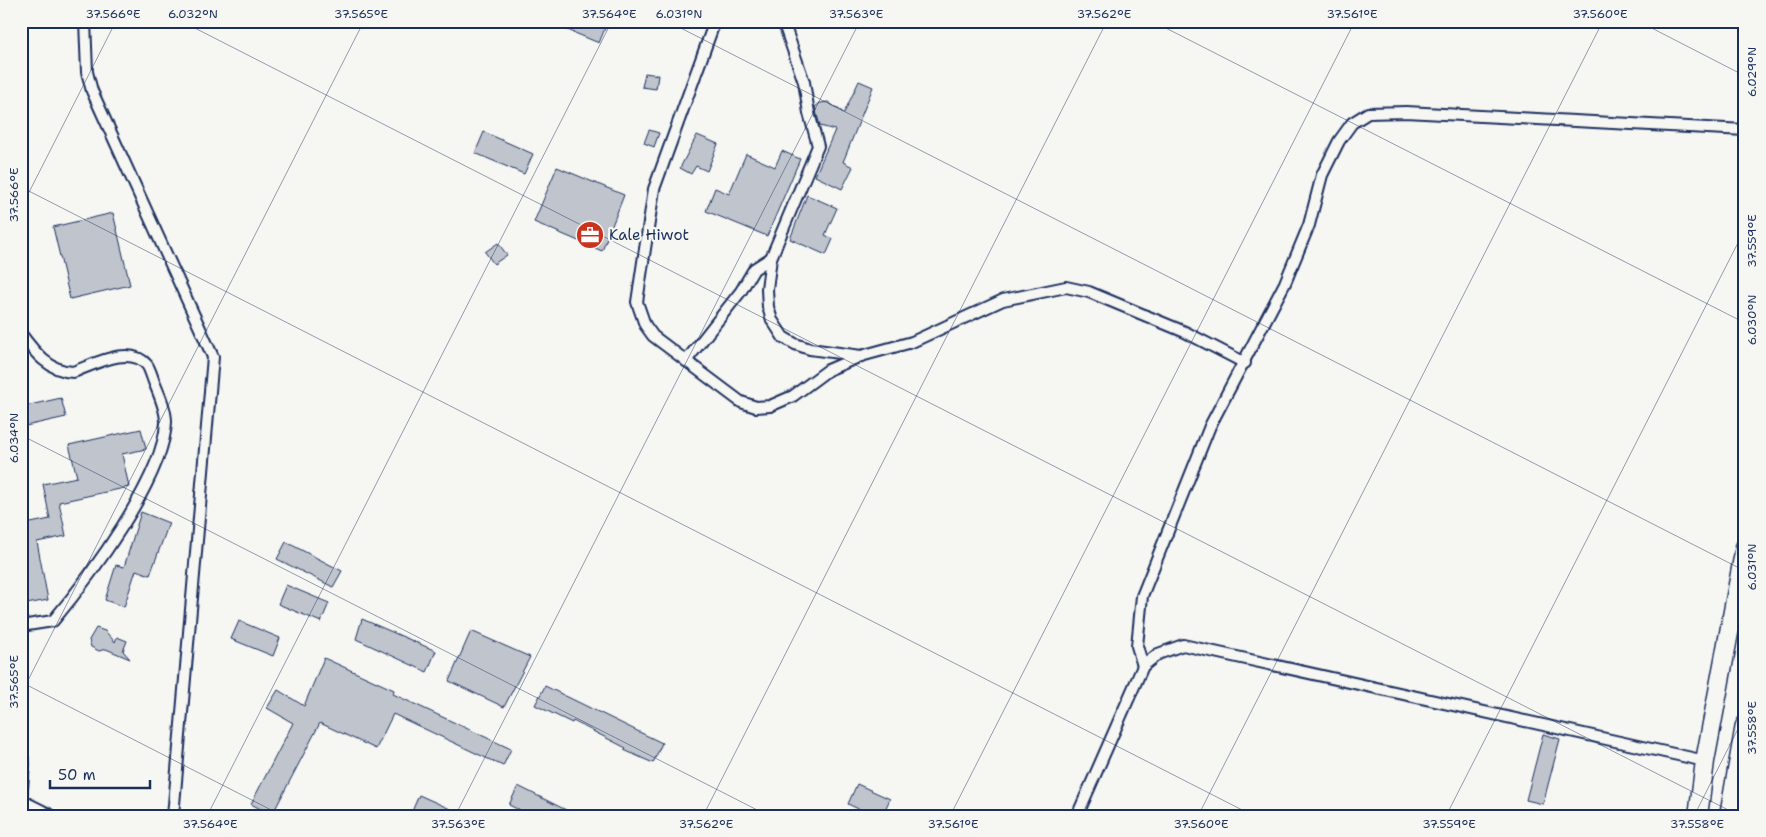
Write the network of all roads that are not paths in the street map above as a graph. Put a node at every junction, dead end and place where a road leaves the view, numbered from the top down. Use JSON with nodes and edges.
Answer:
{"nodes":[{"id":1,"x":85,"y":21,"type":"edge"},
{"id":2,"x":715,"y":21,"type":"edge"},
{"id":3,"x":783,"y":21,"type":"edge"},
{"id":4,"x":1745,"y":130,"type":"edge"},
{"id":5,"x":771,"y":258,"type":"junction"},
{"id":6,"x":21,"y":334,"type":"edge"},
{"id":7,"x":861,"y":356,"type":"junction"},
{"id":8,"x":686,"y":361,"type":"junction"},
{"id":9,"x":1245,"y":363,"type":"junction"},
{"id":10,"x":1745,"y":547,"type":"edge"},
{"id":11,"x":21,"y":626,"type":"edge"},
{"id":12,"x":1143,"y":666,"type":"junction"},
{"id":13,"x":1745,"y":725,"type":"edge"},
{"id":14,"x":21,"y":752,"type":"edge"},
{"id":15,"x":1706,"y":761,"type":"junction"},
{"id":16,"x":21,"y":803,"type":"edge"},
{"id":17,"x":47,"y":816,"type":"edge"},
{"id":18,"x":173,"y":816,"type":"edge"},
{"id":19,"x":1077,"y":816,"type":"edge"},
{"id":20,"x":1698,"y":816,"type":"edge"},
{"id":21,"x":1729,"y":816,"type":"edge"}],
"edges":[{"from":1,"to":18,"type":"street"},
{"from":2,"to":8,"type":"street"},
{"from":3,"to":5,"type":"street"},
{"from":4,"to":9,"type":"street"},
{"from":5,"to":7,"type":"street"},
{"from":5,"to":8,"type":"street"},
{"from":6,"to":11,"type":"street"},
{"from":7,"to":8,"type":"street"},
{"from":7,"to":9,"type":"street"},
{"from":9,"to":12,"type":"street"},
{"from":10,"to":15,"type":"highway"},
{"from":12,"to":15,"type":"street"},
{"from":12,"to":19,"type":"street"},
{"from":13,"to":21,"type":"highway"},
{"from":14,"to":16,"type":"street"},
{"from":15,"to":20,"type":"highway"},
{"from":16,"to":17,"type":"main road"}]}
